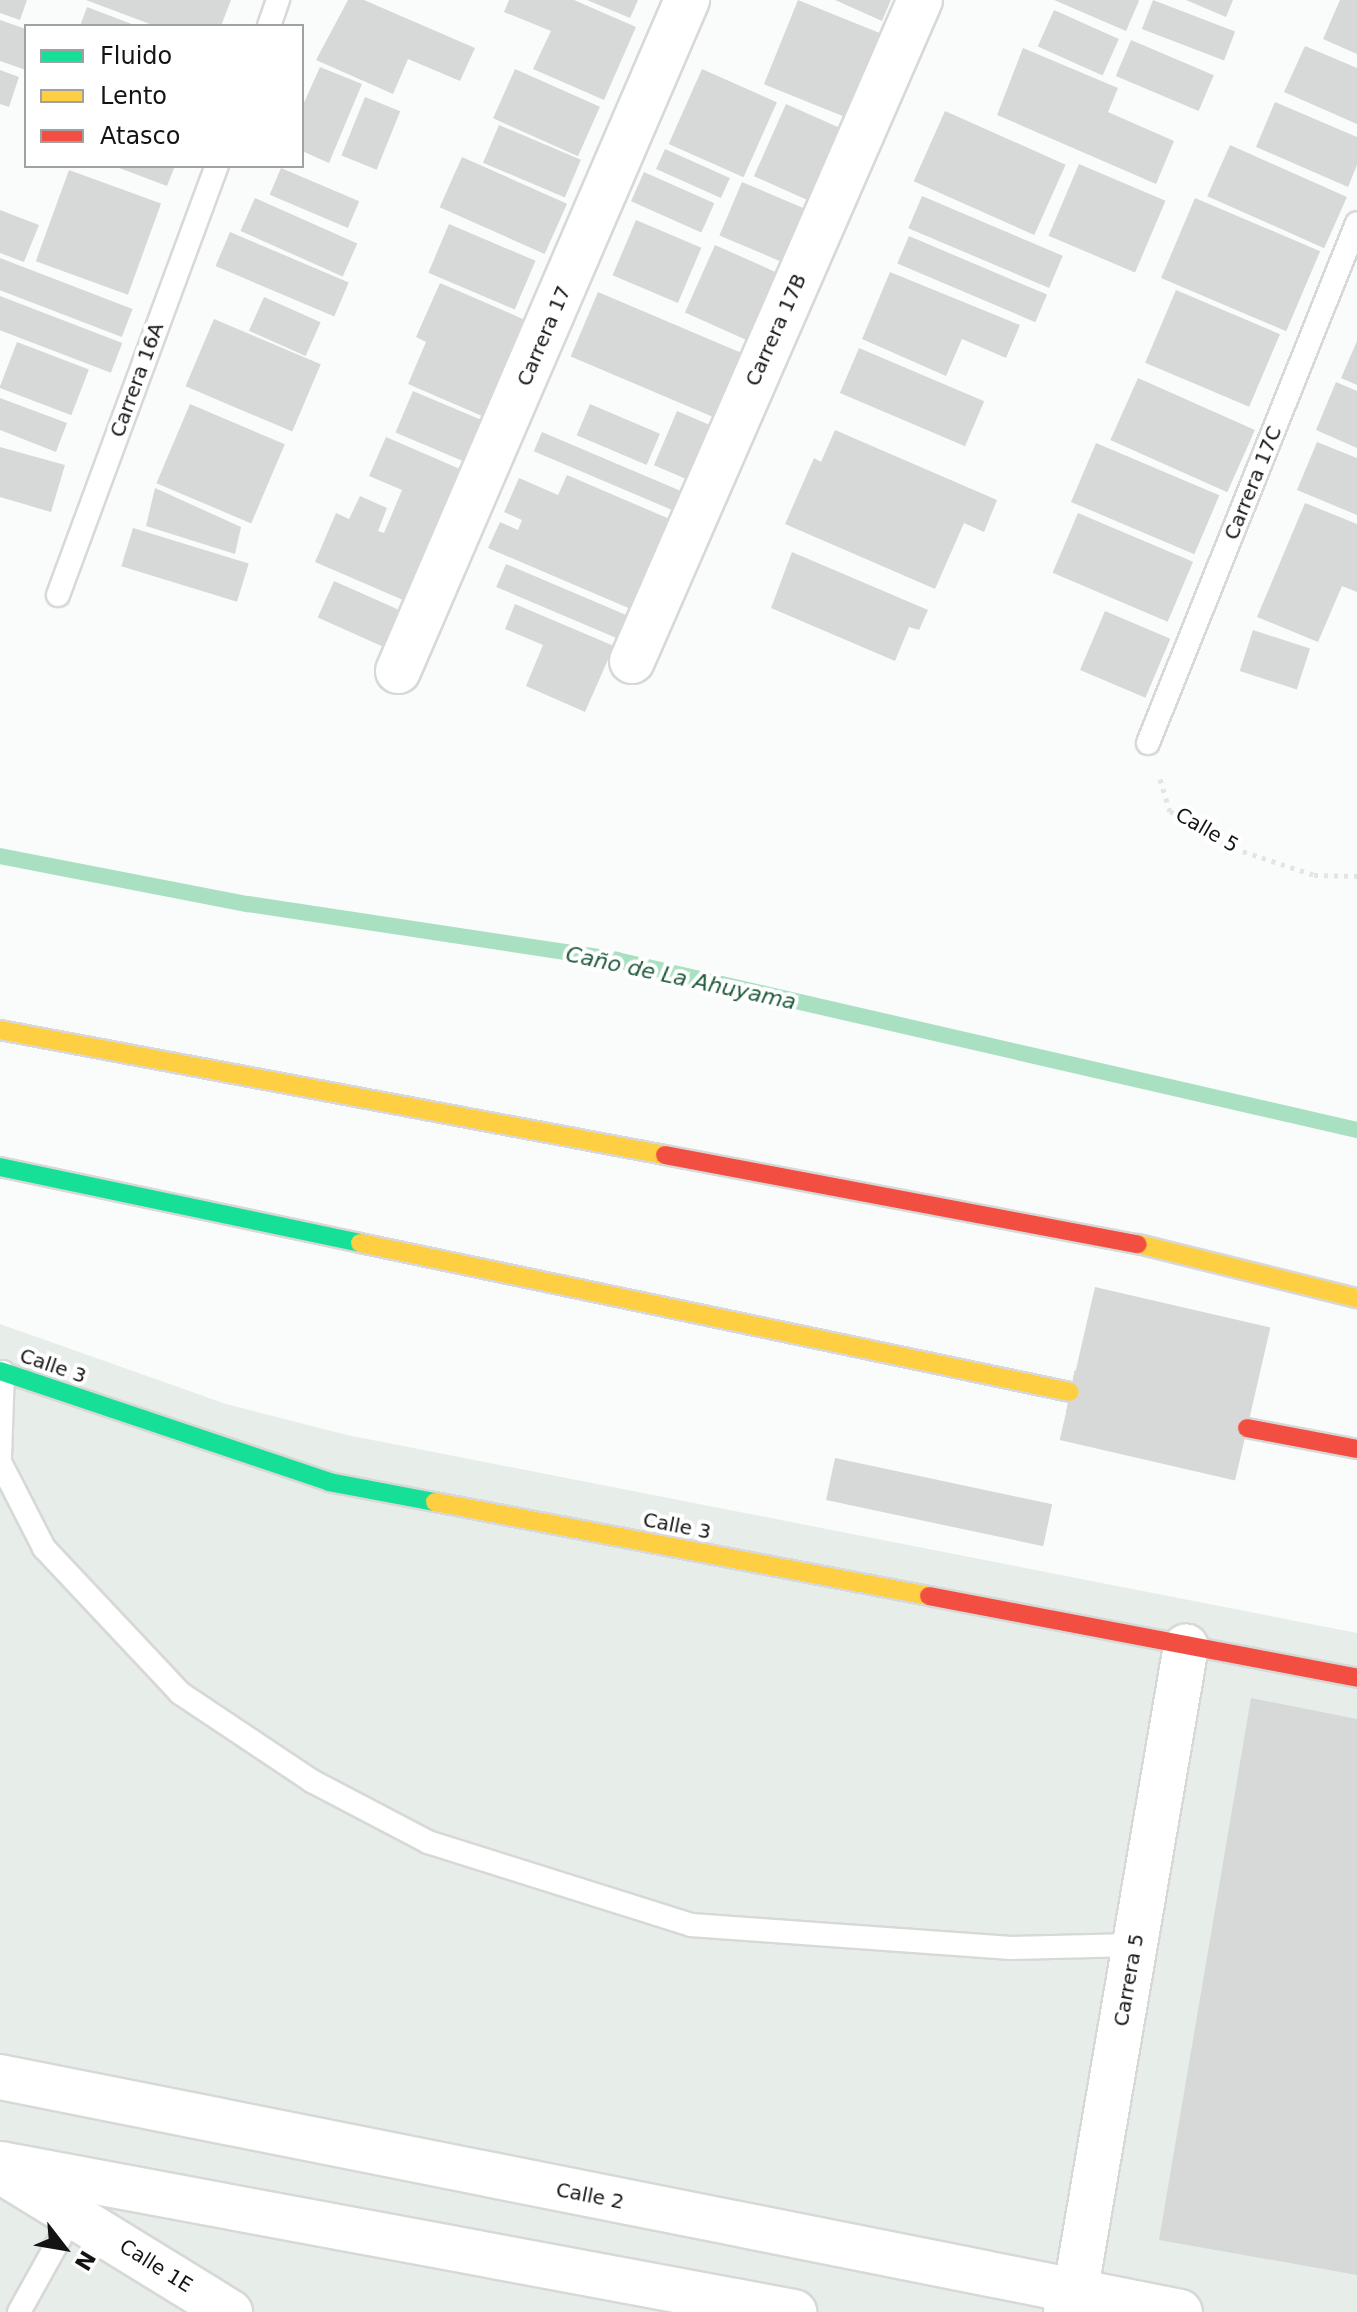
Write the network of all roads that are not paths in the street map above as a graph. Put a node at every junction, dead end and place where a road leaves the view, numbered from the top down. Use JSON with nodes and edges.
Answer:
{"nodes":[{"id":1,"x":278,"y":0,"type":"edge"},
{"id":2,"x":687,"y":0,"type":"edge"},
{"id":3,"x":920,"y":0,"type":"edge"},
{"id":4,"x":270,"y":24,"type":"edge"},
{"id":5,"x":216,"y":168,"type":"edge"},
{"id":6,"x":1357,"y":223,"type":"edge"},
{"id":7,"x":58,"y":595,"type":"dead end"},
{"id":8,"x":632,"y":661,"type":"dead end"},
{"id":9,"x":398,"y":671,"type":"dead end"},
{"id":10,"x":1148,"y":743,"type":"road end"},
{"id":11,"x":0,"y":1030,"type":"edge"},
{"id":12,"x":0,"y":1167,"type":"edge"},
{"id":13,"x":1357,"y":1298,"type":"edge"},
{"id":14,"x":2,"y":1372,"type":"edge"},
{"id":15,"x":1070,"y":1392,"type":"tunnel mouth"},
{"id":16,"x":1247,"y":1428,"type":"tunnel mouth"},
{"id":17,"x":1357,"y":1449,"type":"edge"},
{"id":18,"x":0,"y":1460,"type":"edge"},
{"id":19,"x":1186,"y":1646,"type":"junction"},
{"id":20,"x":1357,"y":1678,"type":"edge"},
{"id":21,"x":1135,"y":1945,"type":"junction"},
{"id":22,"x":0,"y":2077,"type":"edge"},
{"id":23,"x":0,"y":2164,"type":"edge"},
{"id":24,"x":0,"y":2170,"type":"edge"},
{"id":25,"x":73,"y":2215,"type":"junction"},
{"id":26,"x":1082,"y":2306,"type":"edge"},
{"id":27,"x":19,"y":2312,"type":"edge"},
{"id":28,"x":230,"y":2312,"type":"edge"},
{"id":29,"x":794,"y":2312,"type":"edge"},
{"id":30,"x":1180,"y":2312,"type":"edge"}],
"edges":[{"from":1,"to":4,"type":"lane"},
{"from":2,"to":9,"type":"street","name":"Carrera 17"},
{"from":3,"to":8,"type":"street","name":"Carrera 17B"},
{"from":5,"to":7,"type":"lane","name":"Carrera 16A"},
{"from":6,"to":10,"type":"lane","name":"Carrera 17C"},
{"from":11,"to":13,"type":"main road"},
{"from":12,"to":15,"type":"main road"},
{"from":14,"to":18,"type":"lane"},
{"from":14,"to":19,"type":"main road","name":"Calle 3"},
{"from":16,"to":17,"type":"main road"},
{"from":18,"to":21,"type":"lane"},
{"from":19,"to":20,"type":"main road","name":"Calle 3"},
{"from":19,"to":21,"type":"street","name":"Carrera 5"},
{"from":21,"to":26,"type":"street","name":"Carrera 5"},
{"from":22,"to":26,"type":"street","name":"Calle 2"},
{"from":23,"to":29,"type":"street"},
{"from":24,"to":25,"type":"street","name":"Calle 1E"},
{"from":25,"to":27,"type":"lane"},
{"from":25,"to":28,"type":"street","name":"Calle 1E"},
{"from":26,"to":30,"type":"street","name":"Calle 2"}]}
